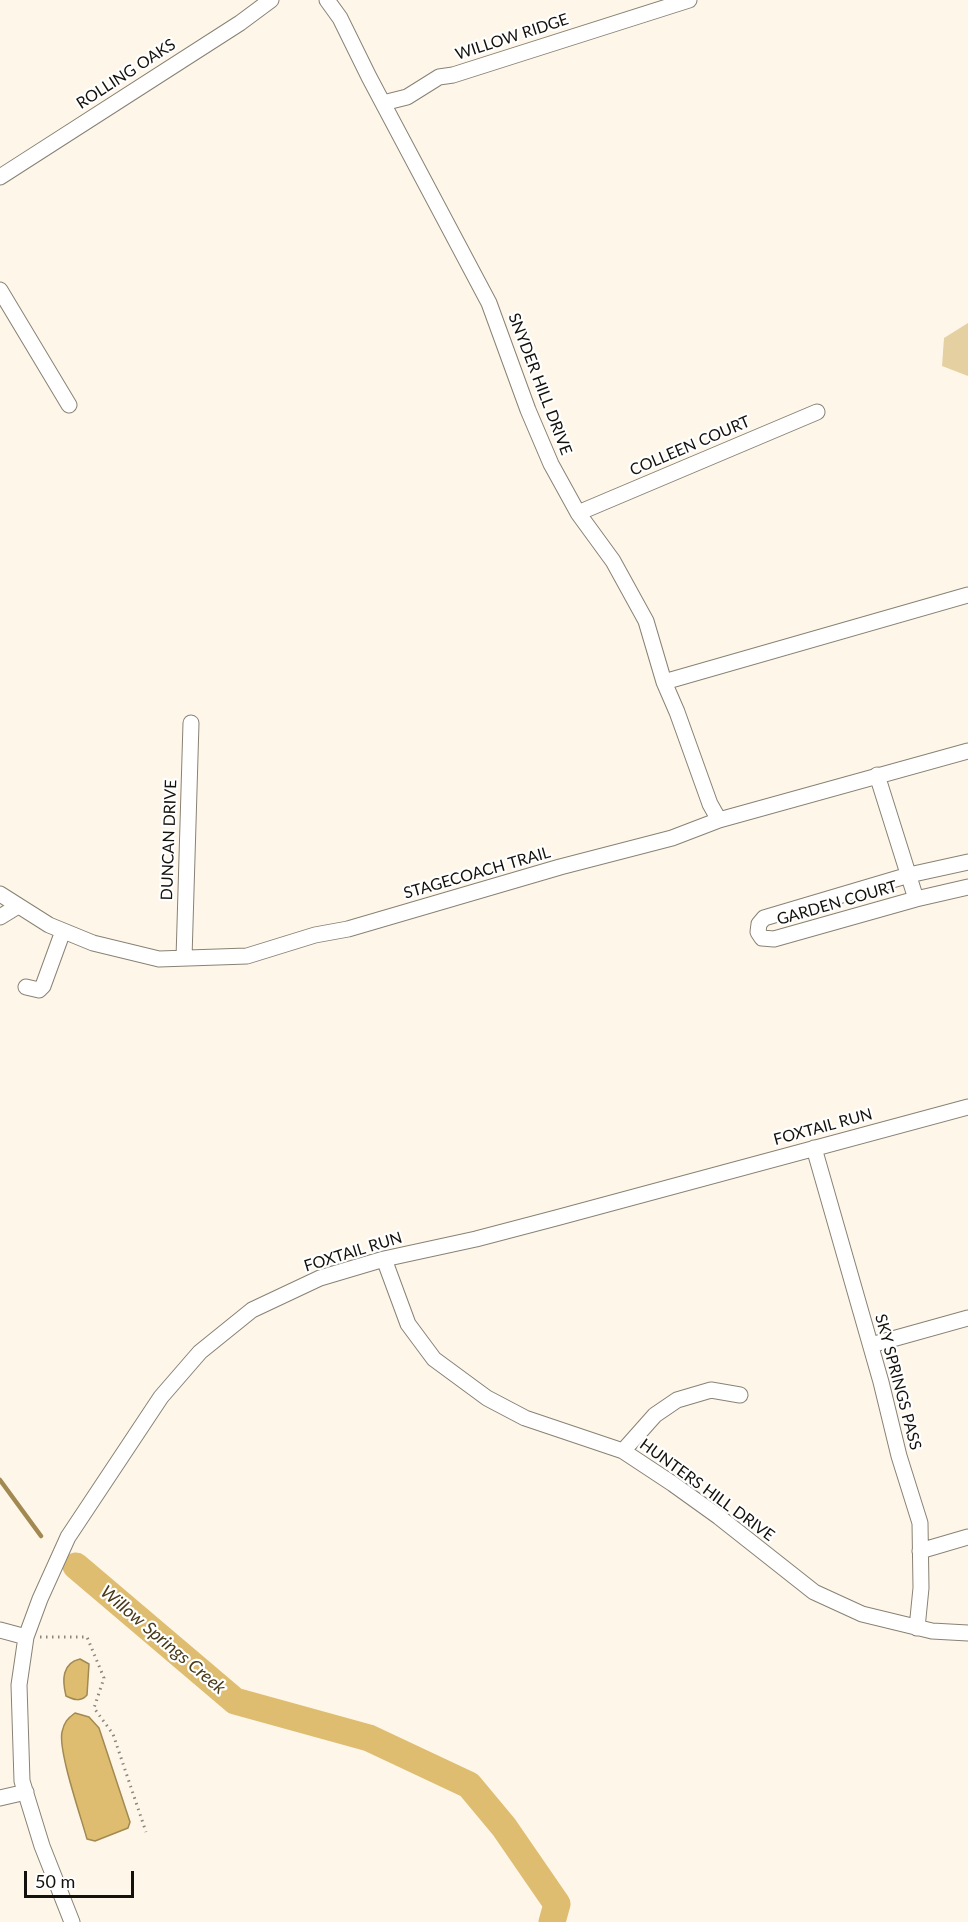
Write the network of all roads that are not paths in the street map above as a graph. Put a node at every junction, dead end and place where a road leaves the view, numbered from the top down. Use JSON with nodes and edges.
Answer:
{"nodes":[{"id":1,"x":271,"y":0,"type":"edge"},
{"id":2,"x":327,"y":0,"type":"edge"},
{"id":3,"x":689,"y":0,"type":"edge"},
{"id":4,"x":383,"y":103,"type":"junction"},
{"id":5,"x":0,"y":177,"type":"edge"},
{"id":6,"x":0,"y":290,"type":"edge"},
{"id":7,"x":69,"y":405,"type":"dead end"},
{"id":8,"x":817,"y":412,"type":"dead end"},
{"id":9,"x":578,"y":513,"type":"junction"},
{"id":10,"x":968,"y":595,"type":"edge"},
{"id":11,"x":664,"y":682,"type":"junction"},
{"id":12,"x":191,"y":723,"type":"dead end"},
{"id":13,"x":968,"y":751,"type":"edge"},
{"id":14,"x":877,"y":776,"type":"junction"},
{"id":15,"x":719,"y":820,"type":"junction"},
{"id":16,"x":968,"y":862,"type":"edge"},
{"id":17,"x":909,"y":875,"type":"junction"},
{"id":18,"x":968,"y":887,"type":"edge"},
{"id":19,"x":0,"y":894,"type":"edge"},
{"id":20,"x":916,"y":899,"type":"junction"},
{"id":21,"x":18,"y":906,"type":"junction"},
{"id":22,"x":0,"y":917,"type":"edge"},
{"id":23,"x":63,"y":931,"type":"junction"},
{"id":24,"x":184,"y":958,"type":"junction"},
{"id":25,"x":26,"y":987,"type":"dead end"},
{"id":26,"x":968,"y":1107,"type":"edge"},
{"id":27,"x":814,"y":1148,"type":"junction"},
{"id":28,"x":384,"y":1259,"type":"junction"},
{"id":29,"x":968,"y":1318,"type":"edge"},
{"id":30,"x":871,"y":1345,"type":"junction"},
{"id":31,"x":740,"y":1395,"type":"dead end"},
{"id":32,"x":623,"y":1451,"type":"junction"},
{"id":33,"x":968,"y":1537,"type":"edge"},
{"id":34,"x":920,"y":1551,"type":"junction"},
{"id":35,"x":917,"y":1628,"type":"junction"},
{"id":36,"x":0,"y":1630,"type":"edge"},
{"id":37,"x":968,"y":1633,"type":"edge"},
{"id":38,"x":26,"y":1637,"type":"junction"},
{"id":39,"x":26,"y":1792,"type":"junction"},
{"id":40,"x":0,"y":1798,"type":"edge"},
{"id":41,"x":72,"y":1922,"type":"edge"}],
"edges":[{"from":1,"to":5,"type":"street","name":"ROLLING OAKS"},
{"from":2,"to":4,"type":"street","name":"SNYDER HILL DRIVE"},
{"from":3,"to":4,"type":"street","name":"WILLOW RIDGE"},
{"from":4,"to":9,"type":"street","name":"SNYDER HILL DRIVE"},
{"from":6,"to":7,"type":"street"},
{"from":8,"to":9,"type":"street","name":"COLLEEN COURT"},
{"from":9,"to":11,"type":"street","name":"SNYDER HILL DRIVE"},
{"from":10,"to":11,"type":"street"},
{"from":11,"to":15,"type":"street","name":"SNYDER HILL DRIVE"},
{"from":12,"to":24,"type":"street","name":"DUNCAN DRIVE"},
{"from":13,"to":14,"type":"street","name":"STAGECOACH TRAIL"},
{"from":14,"to":15,"type":"street","name":"STAGECOACH TRAIL"},
{"from":14,"to":17,"type":"street","name":"GARDEN COURT"},
{"from":15,"to":24,"type":"street","name":"STAGECOACH TRAIL"},
{"from":16,"to":17,"type":"street","name":"GARDEN COURT"},
{"from":17,"to":20,"type":"street","name":"GARDEN COURT"},
{"from":17,"to":20,"type":"street","name":"GARDEN COURT"},
{"from":18,"to":20,"type":"street","name":"GARDEN COURT"},
{"from":19,"to":21,"type":"street","name":"STAGECOACH TRAIL"},
{"from":21,"to":22,"type":"street"},
{"from":21,"to":23,"type":"street","name":"STAGECOACH TRAIL"},
{"from":23,"to":24,"type":"street","name":"STAGECOACH TRAIL"},
{"from":23,"to":25,"type":"street"},
{"from":26,"to":27,"type":"street","name":"FOXTAIL RUN"},
{"from":27,"to":28,"type":"street","name":"FOXTAIL RUN"},
{"from":27,"to":30,"type":"street","name":"SKY SPRINGS PASS"},
{"from":28,"to":32,"type":"street","name":"HUNTERS HILL DRIVE"},
{"from":28,"to":38,"type":"street","name":"FOXTAIL RUN"},
{"from":29,"to":30,"type":"street"},
{"from":30,"to":34,"type":"street","name":"SKY SPRINGS PASS"},
{"from":31,"to":32,"type":"street"},
{"from":32,"to":35,"type":"street","name":"HUNTERS HILL DRIVE"},
{"from":33,"to":34,"type":"street"},
{"from":34,"to":35,"type":"street","name":"SKY SPRINGS PASS"},
{"from":35,"to":37,"type":"street","name":"HUNTERS HILL DRIVE"},
{"from":36,"to":38,"type":"street"},
{"from":38,"to":39,"type":"street","name":"FOXTAIL RUN"},
{"from":39,"to":40,"type":"street"},
{"from":39,"to":41,"type":"street","name":"FOXTAIL RUN"}]}
